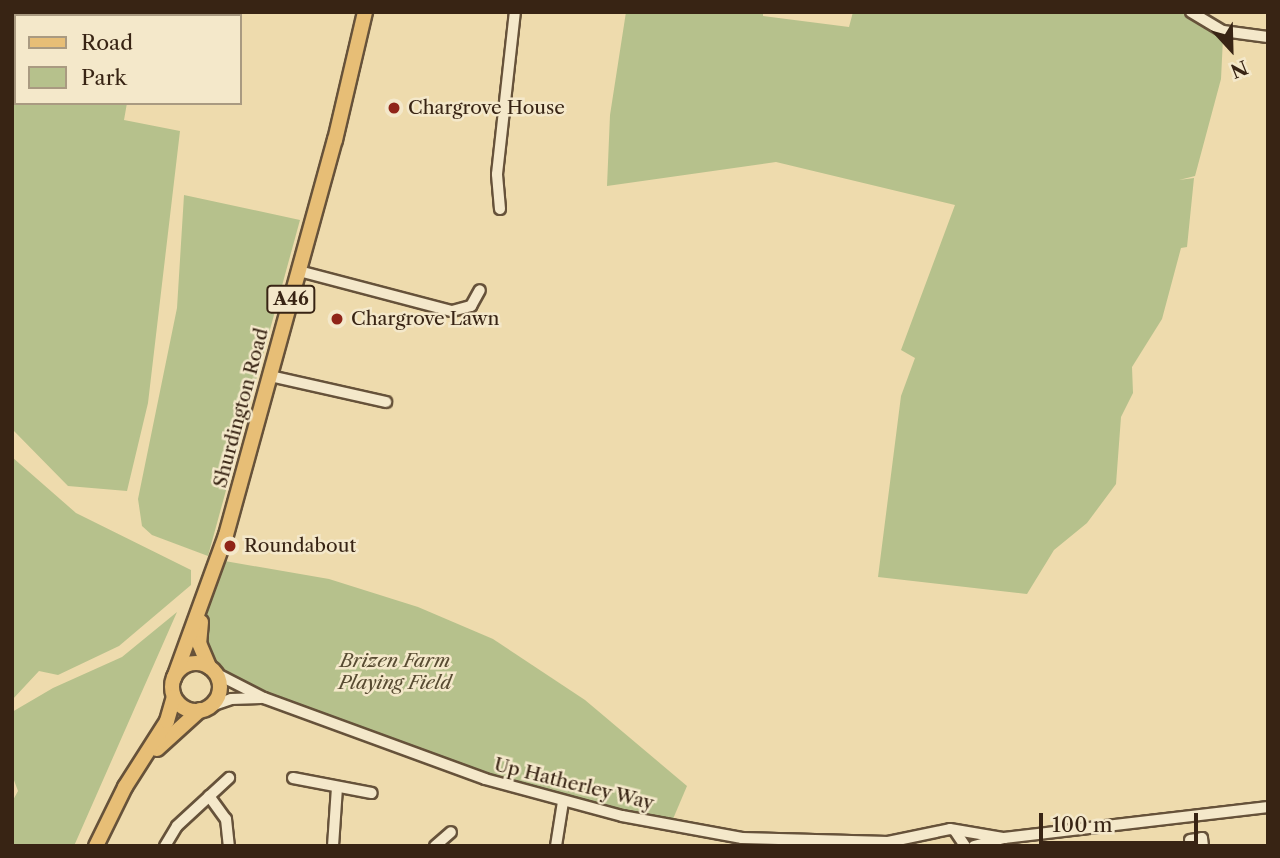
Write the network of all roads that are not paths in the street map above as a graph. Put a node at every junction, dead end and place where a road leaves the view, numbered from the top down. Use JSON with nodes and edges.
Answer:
{"nodes":[{"id":1,"x":365,"y":12,"type":"edge"},
{"id":2,"x":515,"y":12,"type":"edge"},
{"id":3,"x":1191,"y":12,"type":"edge"},
{"id":4,"x":1268,"y":37,"type":"edge"},
{"id":5,"x":500,"y":209,"type":"dead end"},
{"id":6,"x":299,"y":271,"type":"junction"},
{"id":7,"x":480,"y":290,"type":"dead end"},
{"id":8,"x":270,"y":376,"type":"junction"},
{"id":9,"x":386,"y":402,"type":"dead end"},
{"id":10,"x":202,"y":610,"type":"junction"},
{"id":11,"x":213,"y":670,"type":"junction"},
{"id":12,"x":174,"y":678,"type":"junction"},
{"id":13,"x":174,"y":697,"type":"junction"},
{"id":14,"x":264,"y":698,"type":"junction"},
{"id":15,"x":204,"y":709,"type":"junction"},
{"id":16,"x":229,"y":778,"type":"dead end"},
{"id":17,"x":293,"y":778,"type":"dead end"},
{"id":18,"x":337,"y":787,"type":"junction"},
{"id":19,"x":125,"y":788,"type":"junction"},
{"id":20,"x":372,"y":793,"type":"dead end"},
{"id":21,"x":209,"y":796,"type":"junction"},
{"id":22,"x":563,"y":802,"type":"junction"},
{"id":23,"x":1268,"y":807,"type":"edge"},
{"id":24,"x":432,"y":829,"type":"dead end"},
{"id":25,"x":956,"y":831,"type":"junction"},
{"id":26,"x":940,"y":832,"type":"junction"},
{"id":27,"x":443,"y":838,"type":"edge"},
{"id":28,"x":1004,"y":838,"type":"junction"},
{"id":29,"x":1190,"y":840,"type":"dead end"},
{"id":30,"x":888,"y":842,"type":"junction"},
{"id":31,"x":167,"y":845,"type":"edge"},
{"id":32,"x":96,"y":846,"type":"edge"},
{"id":33,"x":229,"y":846,"type":"edge"},
{"id":34,"x":333,"y":846,"type":"edge"},
{"id":35,"x":556,"y":846,"type":"edge"},
{"id":36,"x":901,"y":846,"type":"edge"},
{"id":37,"x":932,"y":846,"type":"edge"},
{"id":38,"x":965,"y":846,"type":"edge"},
{"id":39,"x":974,"y":846,"type":"edge"},
{"id":40,"x":1203,"y":846,"type":"edge"}],
"edges":[{"from":1,"to":6,"type":"main road","name":"Shurdington Road","number":"A46"},
{"from":2,"to":5,"type":"street"},
{"from":3,"to":4,"type":"street"},
{"from":6,"to":7,"type":"street"},
{"from":6,"to":8,"type":"main road","name":"Shurdington Road","number":"A46"},
{"from":8,"to":9,"type":"street"},
{"from":8,"to":10,"type":"main road","name":"Shurdington Road","number":"A46"},
{"from":10,"to":11,"type":"main road","name":"Shurdington Road","number":"A46"},
{"from":10,"to":12,"type":"main road","name":"Shurdington Road","number":"A46"},
{"from":11,"to":12,"type":"main road"},
{"from":11,"to":14,"type":"street","name":"Up Hatherley Way"},
{"from":11,"to":15,"type":"main road"},
{"from":12,"to":13,"type":"main road"},
{"from":13,"to":15,"type":"main road"},
{"from":13,"to":19,"type":"main road"},
{"from":14,"to":15,"type":"street","name":"Up Hatherley Way"},
{"from":14,"to":22,"type":"street","name":"Up Hatherley Way"},
{"from":15,"to":19,"type":"main road"},
{"from":16,"to":21,"type":"street"},
{"from":17,"to":18,"type":"street"},
{"from":18,"to":20,"type":"street"},
{"from":18,"to":34,"type":"street"},
{"from":19,"to":32,"type":"main road"},
{"from":21,"to":31,"type":"street"},
{"from":21,"to":33,"type":"street"},
{"from":22,"to":30,"type":"street","name":"Up Hatherley Way"},
{"from":22,"to":35,"type":"street"},
{"from":23,"to":28,"type":"street"},
{"from":24,"to":27,"type":"street"},
{"from":25,"to":26,"type":"street","name":"Up Hatherley Way"},
{"from":25,"to":28,"type":"street"},
{"from":25,"to":38,"type":"street"},
{"from":26,"to":30,"type":"street","name":"Up Hatherley Way"},
{"from":26,"to":37,"type":"street"},
{"from":28,"to":39,"type":"street"},
{"from":29,"to":40,"type":"street"},
{"from":30,"to":36,"type":"street","name":"Up Hatherley Way"}]}
